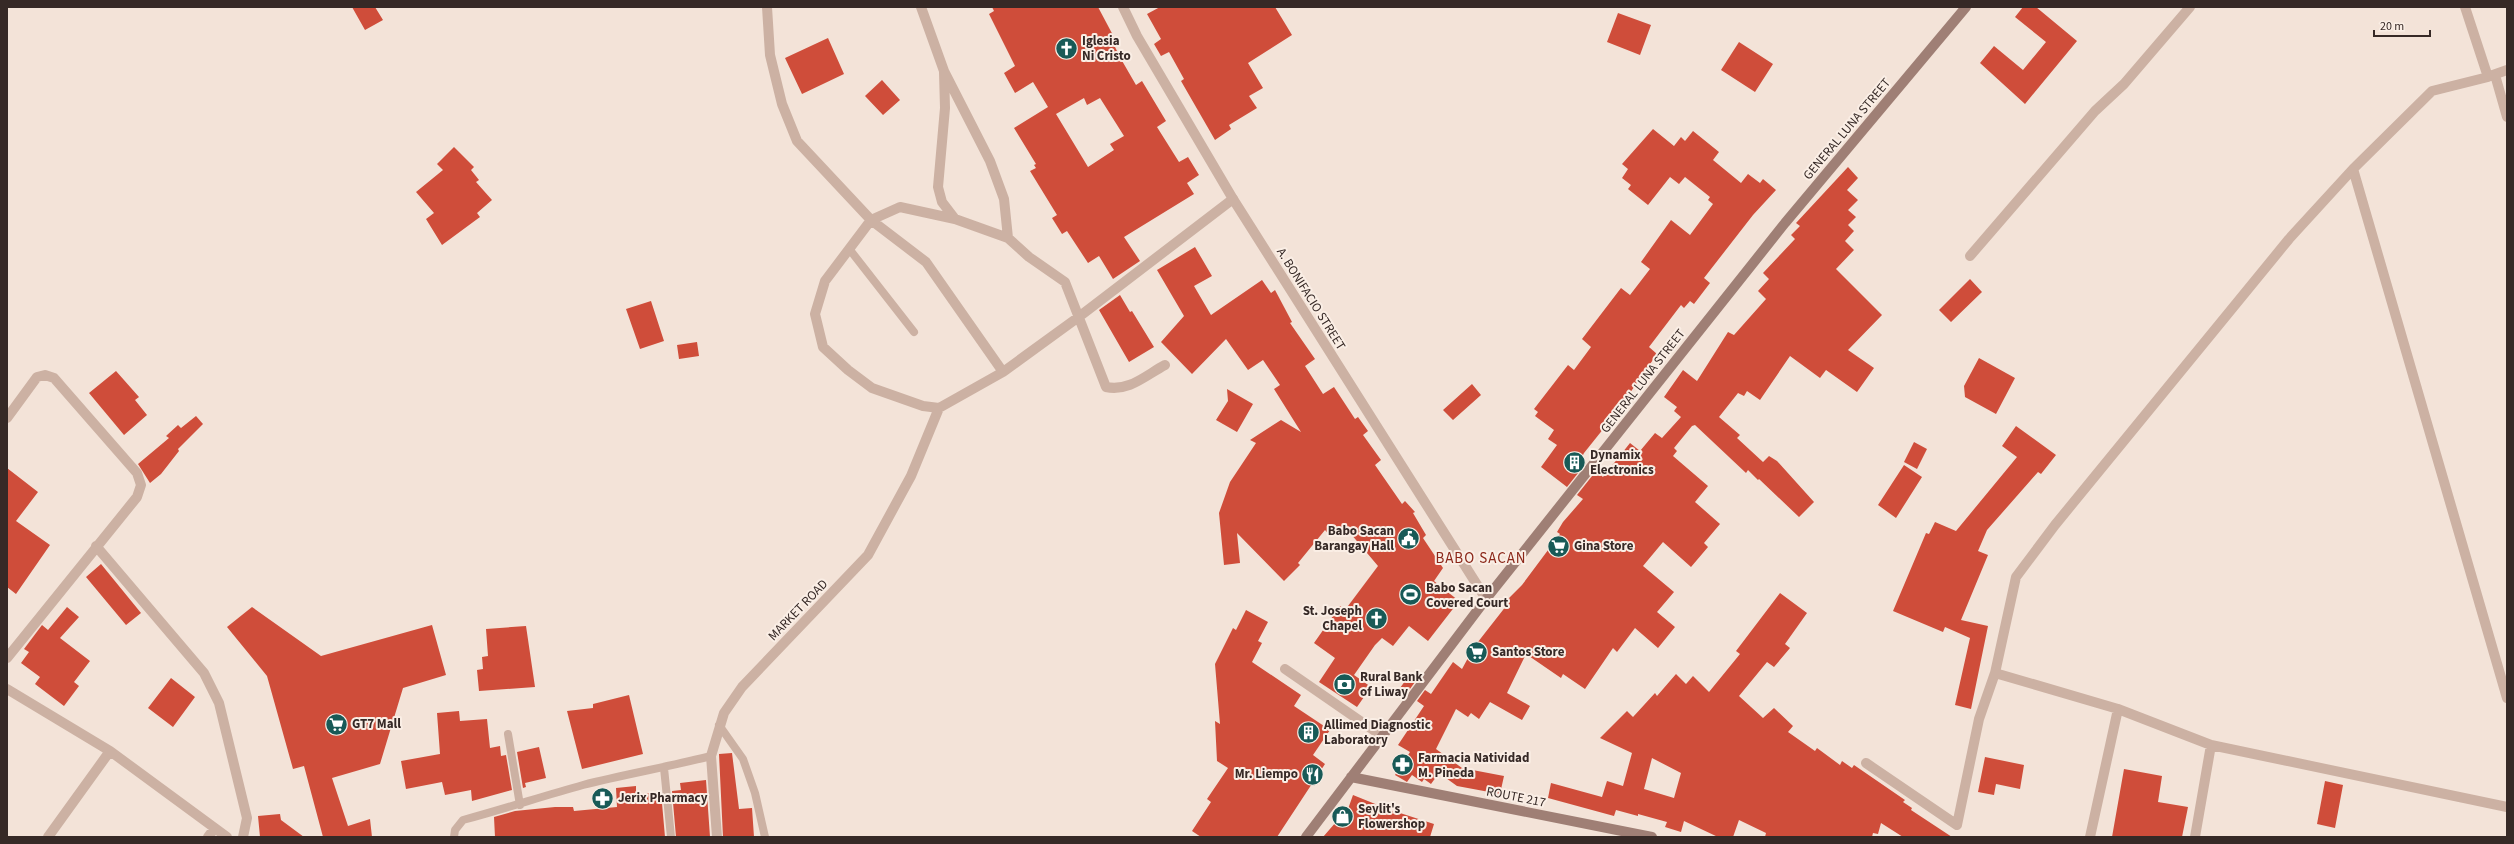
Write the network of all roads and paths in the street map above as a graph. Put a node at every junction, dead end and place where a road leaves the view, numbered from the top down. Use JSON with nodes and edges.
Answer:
{"nodes":[{"id":1,"x":766,"y":7,"type":"edge"},
{"id":2,"x":921,"y":7,"type":"edge"},
{"id":3,"x":1123,"y":7,"type":"edge"},
{"id":4,"x":1966,"y":7,"type":"edge"},
{"id":5,"x":2190,"y":7,"type":"edge"},
{"id":6,"x":2465,"y":7,"type":"edge"},
{"id":7,"x":2507,"y":70,"type":"edge"},
{"id":8,"x":944,"y":71,"type":"junction"},
{"id":9,"x":2492,"y":76,"type":"junction"},
{"id":10,"x":2507,"y":118,"type":"edge"},
{"id":11,"x":2353,"y":169,"type":"junction"},
{"id":12,"x":1233,"y":199,"type":"junction"},
{"id":13,"x":956,"y":219,"type":"junction"},
{"id":14,"x":871,"y":220,"type":"junction"},
{"id":15,"x":1008,"y":238,"type":"junction"},
{"id":16,"x":850,"y":250,"type":"junction"},
{"id":17,"x":1970,"y":256,"type":"dead end"},
{"id":18,"x":1080,"y":316,"type":"junction"},
{"id":19,"x":914,"y":332,"type":"dead end"},
{"id":20,"x":1165,"y":365,"type":"dead end"},
{"id":21,"x":1003,"y":372,"type":"junction"},
{"id":22,"x":939,"y":408,"type":"junction"},
{"id":23,"x":7,"y":418,"type":"edge"},
{"id":24,"x":96,"y":546,"type":"junction"},
{"id":25,"x":1486,"y":599,"type":"junction"},
{"id":26,"x":7,"y":658,"type":"edge"},
{"id":27,"x":1286,"y":669,"type":"dead end"},
{"id":28,"x":1995,"y":673,"type":"junction"},
{"id":29,"x":7,"y":689,"type":"edge"},
{"id":30,"x":2507,"y":698,"type":"edge"},
{"id":31,"x":2118,"y":709,"type":"junction"},
{"id":32,"x":719,"y":725,"type":"junction"},
{"id":33,"x":508,"y":734,"type":"dead end"},
{"id":34,"x":1382,"y":736,"type":"junction"},
{"id":35,"x":2211,"y":745,"type":"junction"},
{"id":36,"x":110,"y":751,"type":"junction"},
{"id":37,"x":711,"y":756,"type":"junction"},
{"id":38,"x":1866,"y":763,"type":"dead end"},
{"id":39,"x":664,"y":768,"type":"junction"},
{"id":40,"x":1351,"y":777,"type":"junction"},
{"id":41,"x":520,"y":805,"type":"junction"},
{"id":42,"x":2507,"y":807,"type":"edge"},
{"id":43,"x":211,"y":833,"type":"edge"},
{"id":44,"x":48,"y":837,"type":"edge"},
{"id":45,"x":227,"y":837,"type":"edge"},
{"id":46,"x":243,"y":837,"type":"edge"},
{"id":47,"x":454,"y":837,"type":"edge"},
{"id":48,"x":671,"y":837,"type":"edge"},
{"id":49,"x":717,"y":837,"type":"edge"},
{"id":50,"x":765,"y":837,"type":"edge"},
{"id":51,"x":1306,"y":837,"type":"edge"},
{"id":52,"x":1652,"y":837,"type":"edge"},
{"id":53,"x":2090,"y":837,"type":"edge"},
{"id":54,"x":2195,"y":837,"type":"edge"}],
"edges":[{"from":1,"to":14,"type":"street"},
{"from":2,"to":8,"type":"street"},
{"from":3,"to":12,"type":"street","name":"A. BONIFACIO STREET"},
{"from":4,"to":25,"type":"main road","name":"GENERAL LUNA STREET"},
{"from":5,"to":17,"type":"street"},
{"from":6,"to":9,"type":"street"},
{"from":7,"to":9,"type":"street"},
{"from":8,"to":13,"type":"street"},
{"from":8,"to":15,"type":"street"},
{"from":9,"to":10,"type":"street"},
{"from":9,"to":11,"type":"street"},
{"from":11,"to":28,"type":"street"},
{"from":11,"to":30,"type":"street"},
{"from":12,"to":18,"type":"street"},
{"from":12,"to":25,"type":"street","name":"A. BONIFACIO STREET"},
{"from":13,"to":14,"type":"street"},
{"from":13,"to":15,"type":"street"},
{"from":14,"to":16,"type":"street"},
{"from":14,"to":21,"type":"street"},
{"from":15,"to":18,"type":"street"},
{"from":16,"to":19,"type":"lane"},
{"from":16,"to":22,"type":"street"},
{"from":18,"to":20,"type":"street"},
{"from":18,"to":21,"type":"street"},
{"from":21,"to":22,"type":"street"},
{"from":22,"to":32,"type":"street","name":"MARKET ROAD"},
{"from":23,"to":24,"type":"street"},
{"from":24,"to":26,"type":"street"},
{"from":24,"to":46,"type":"street"},
{"from":25,"to":34,"type":"main road","name":"GENERAL LUNA STREET"},
{"from":27,"to":34,"type":"street"},
{"from":28,"to":31,"type":"street"},
{"from":28,"to":38,"type":"street"},
{"from":29,"to":36,"type":"street"},
{"from":31,"to":35,"type":"street"},
{"from":31,"to":53,"type":"street"},
{"from":32,"to":37,"type":"street","name":"MARKET ROAD"},
{"from":32,"to":50,"type":"lane"},
{"from":33,"to":41,"type":"lane"},
{"from":34,"to":40,"type":"main road","name":"GENERAL LUNA STREET"},
{"from":35,"to":42,"type":"street"},
{"from":35,"to":54,"type":"street"},
{"from":36,"to":43,"type":"street"},
{"from":36,"to":44,"type":"street"},
{"from":37,"to":39,"type":"lane"},
{"from":37,"to":49,"type":"street","name":"MARKET ROAD"},
{"from":39,"to":41,"type":"lane"},
{"from":39,"to":48,"type":"lane"},
{"from":40,"to":51,"type":"main road","name":"GENERAL LUNA STREET"},
{"from":40,"to":52,"type":"main road","name":"ROUTE 217"},
{"from":41,"to":47,"type":"lane"},
{"from":43,"to":45,"type":"street"}]}
